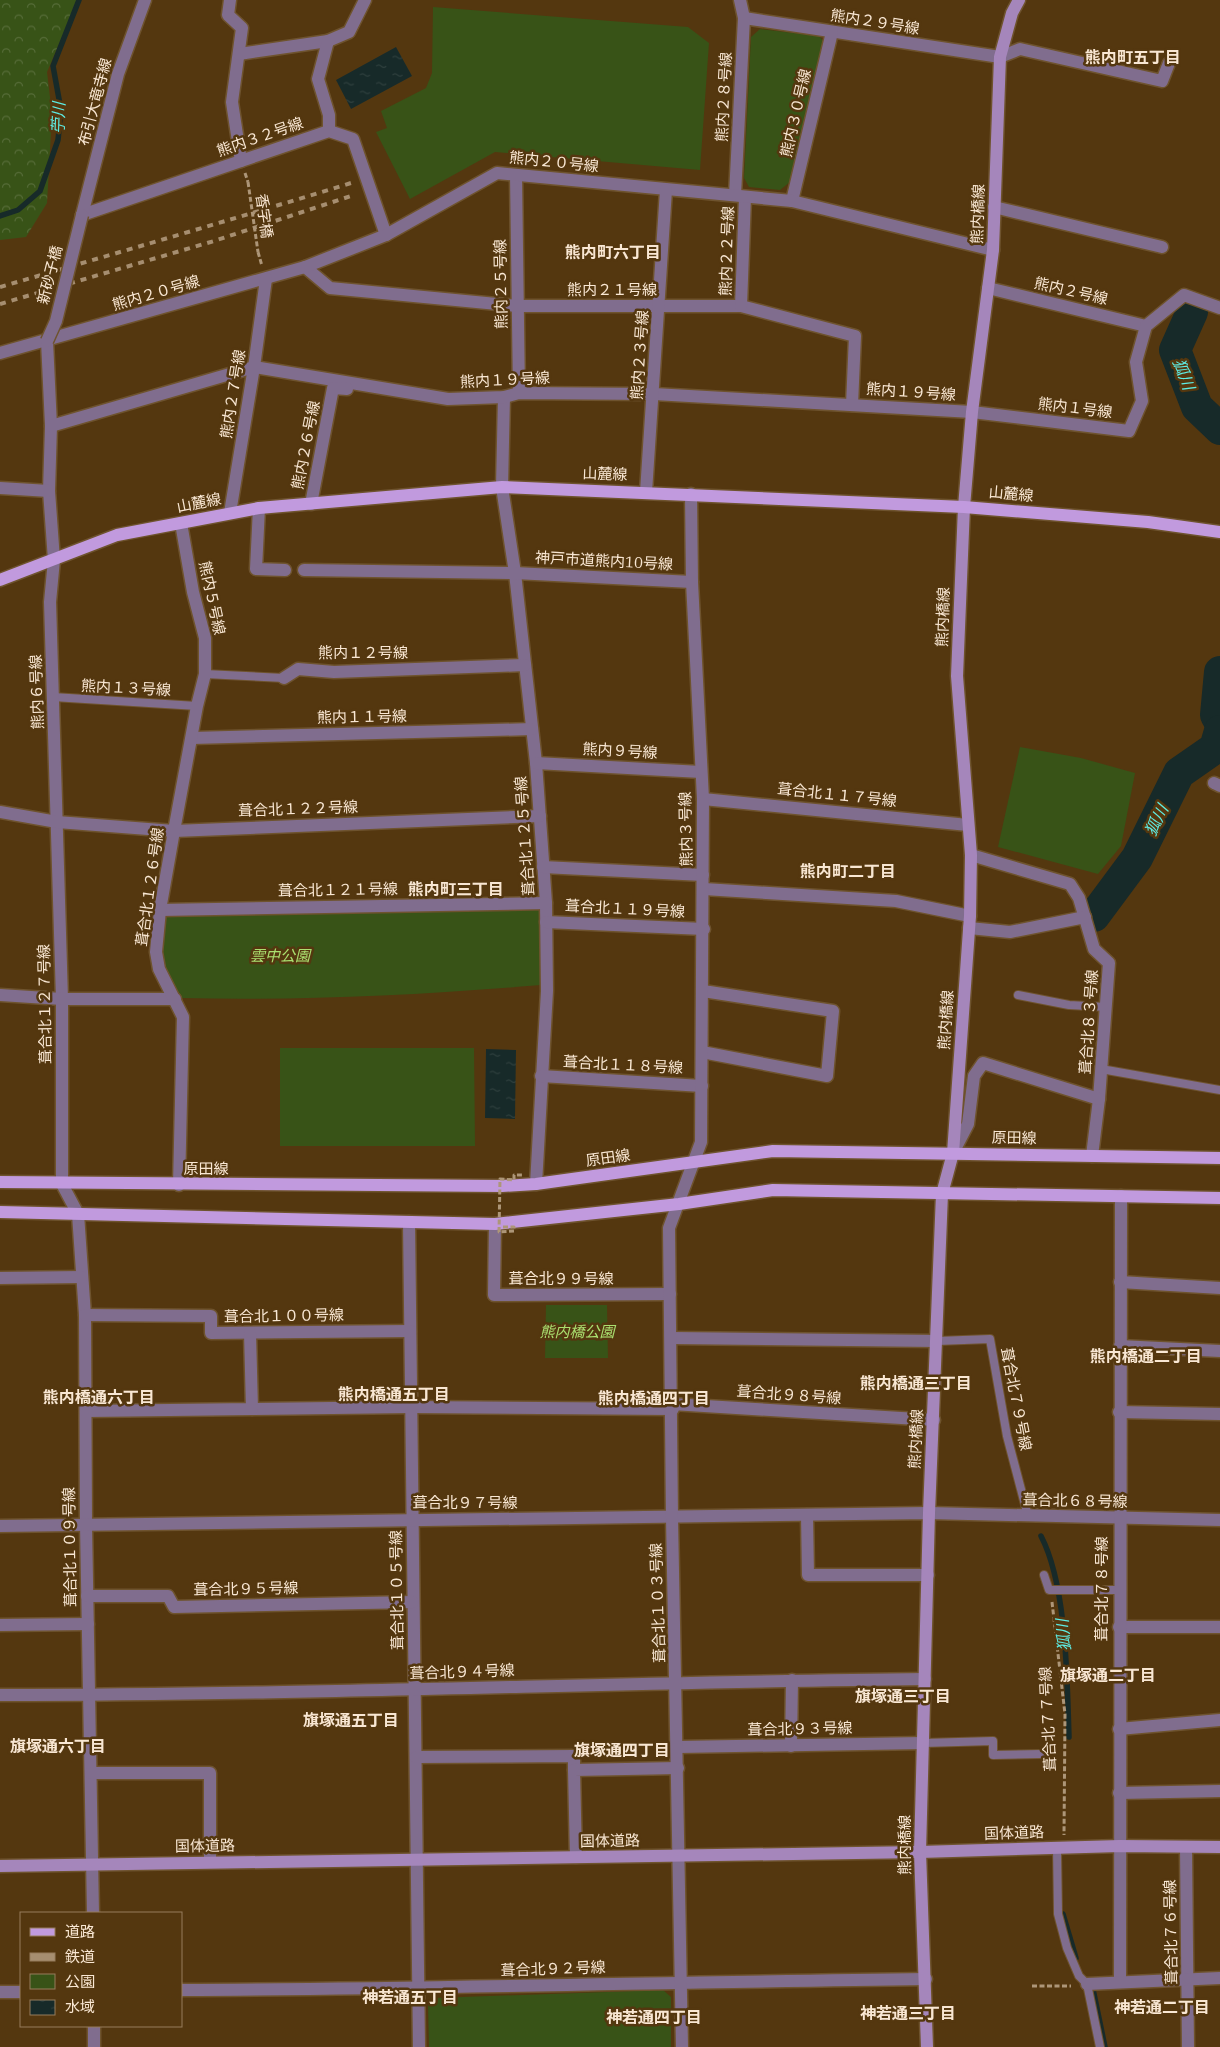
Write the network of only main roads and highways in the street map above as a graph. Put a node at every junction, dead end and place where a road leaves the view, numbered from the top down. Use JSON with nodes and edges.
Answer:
{"nodes":[{"id":1,"x":1220,"y":532,"type":"edge"},
{"id":2,"x":0,"y":580,"type":"edge"},
{"id":3,"x":1220,"y":1158,"type":"edge"},
{"id":4,"x":0,"y":1182,"type":"edge"},
{"id":5,"x":1220,"y":1198,"type":"edge"},
{"id":6,"x":0,"y":1212,"type":"edge"}],
"edges":[{"from":1,"to":2,"type":"main road","name":"山麓線"},
{"from":3,"to":4,"type":"main road","name":"原田線"},
{"from":5,"to":6,"type":"main road"}]}
